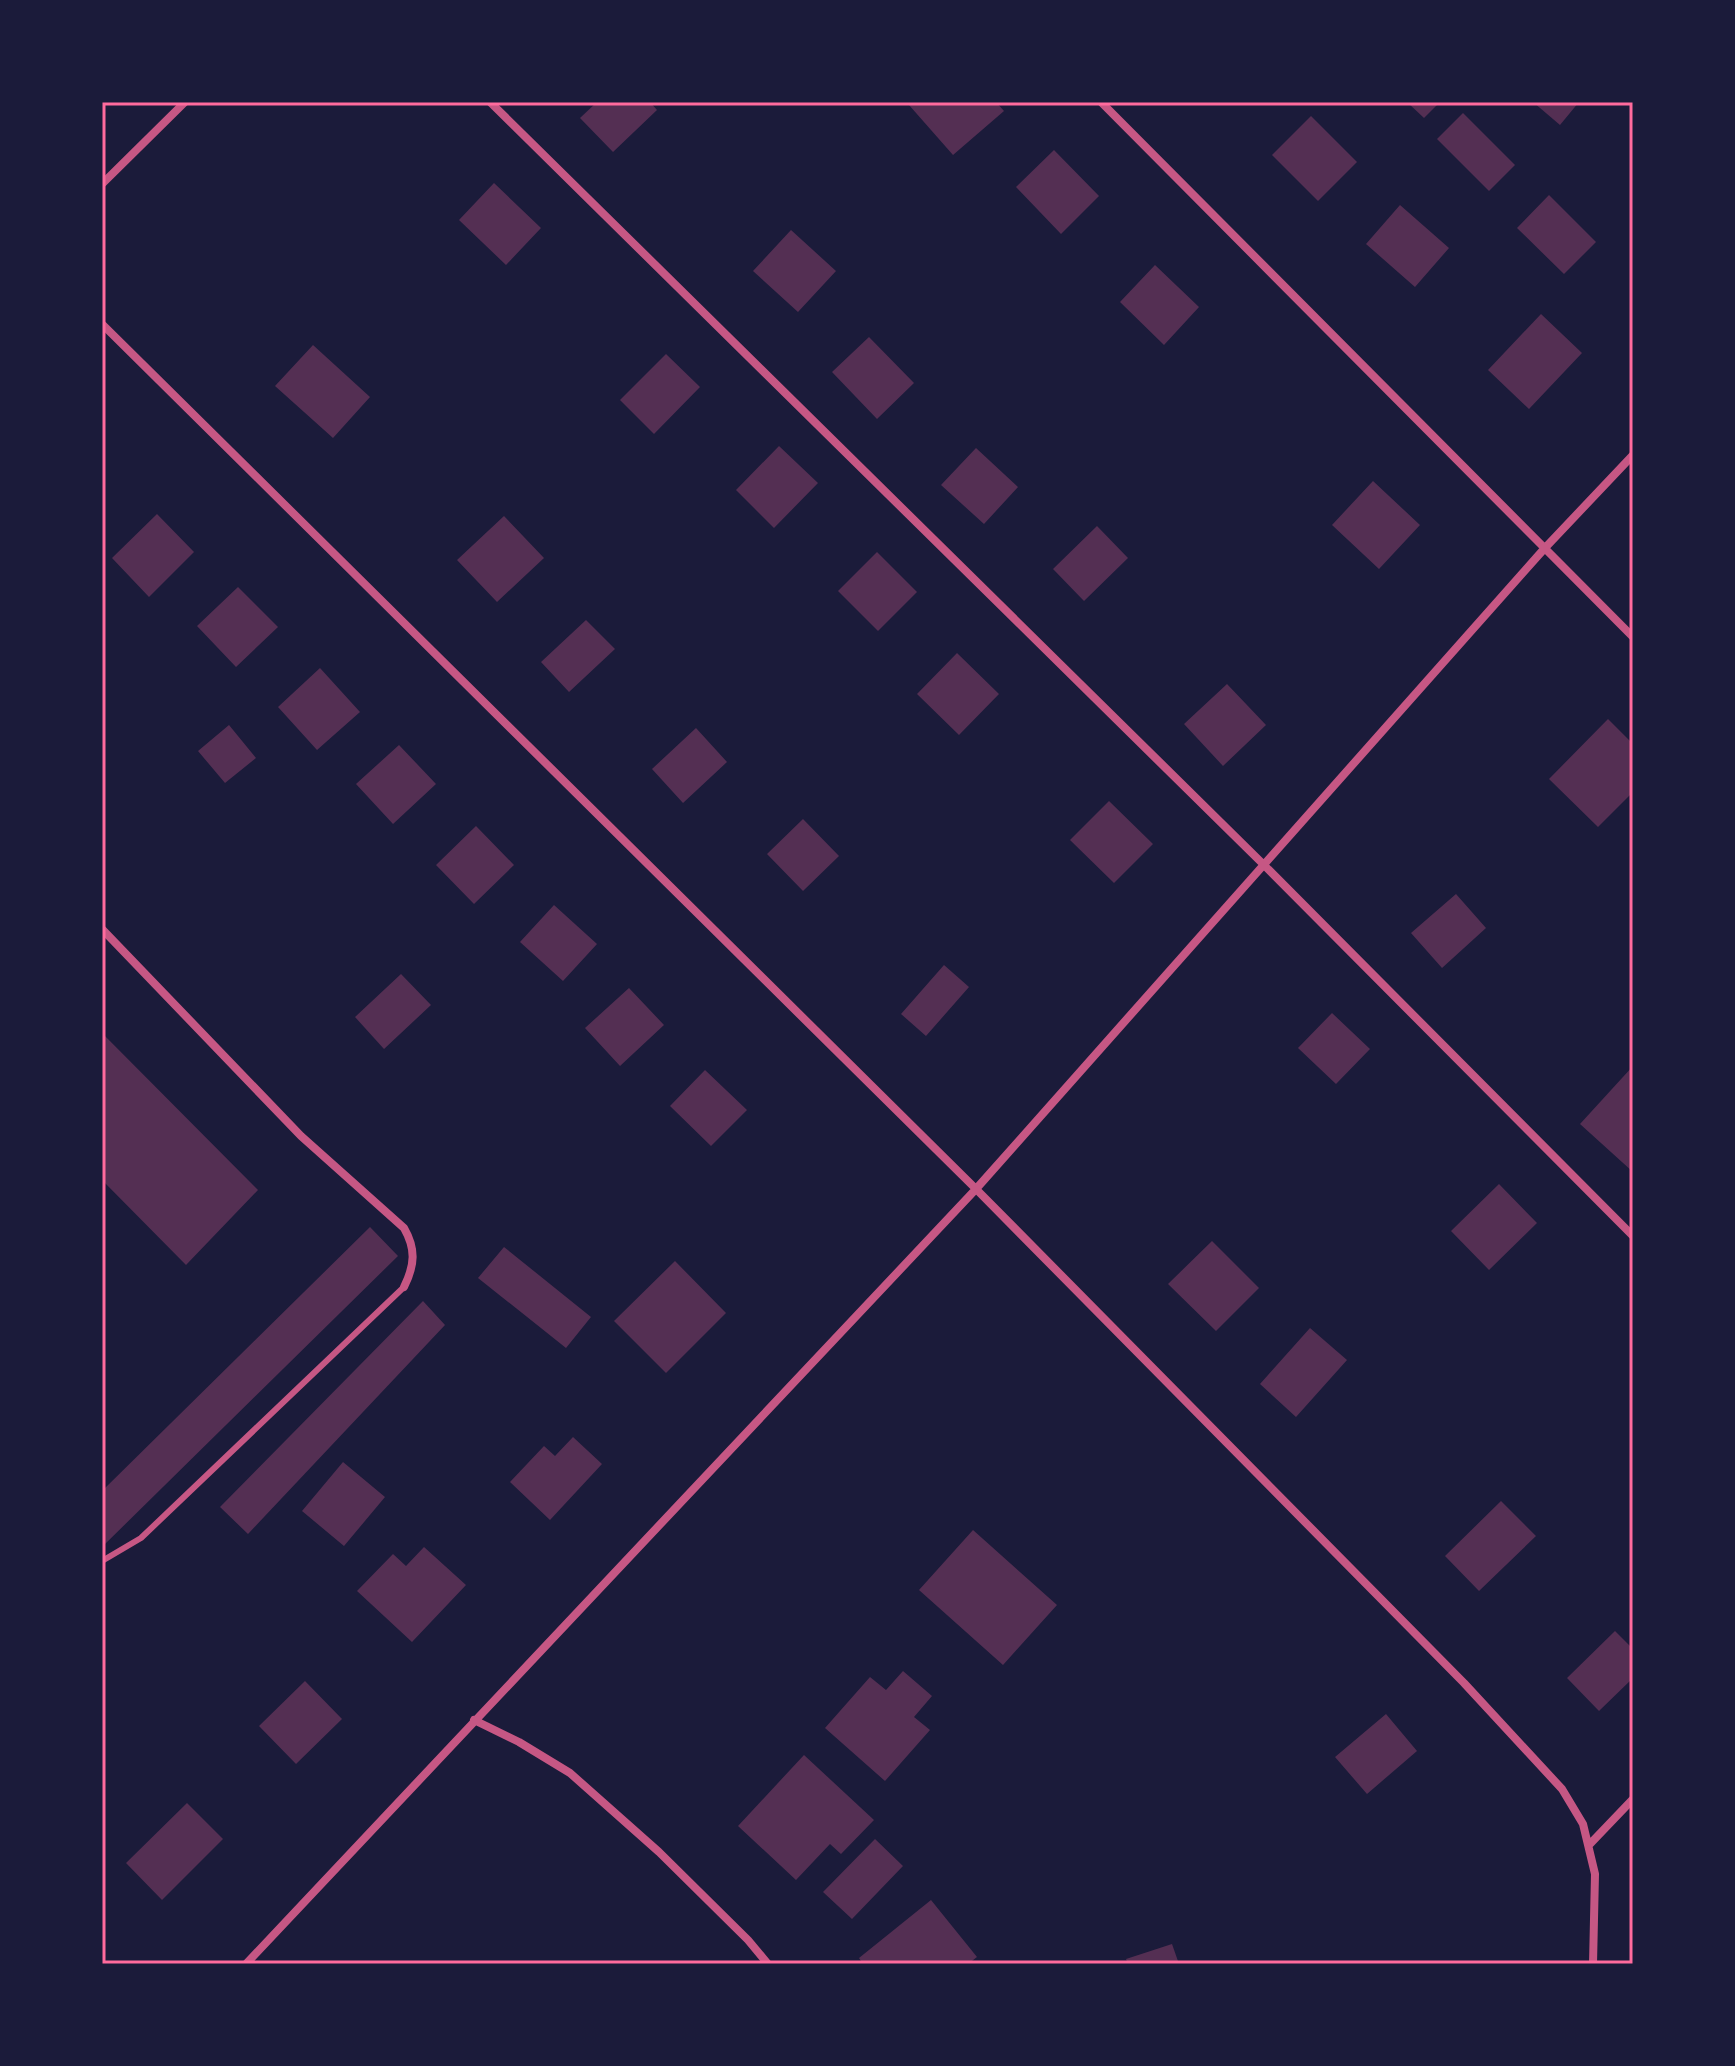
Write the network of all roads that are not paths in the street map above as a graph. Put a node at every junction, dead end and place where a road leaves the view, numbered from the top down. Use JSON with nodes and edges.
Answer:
{"nodes":[{"id":1,"x":185,"y":102,"type":"edge"},
{"id":2,"x":490,"y":102,"type":"edge"},
{"id":3,"x":1101,"y":102,"type":"edge"},
{"id":4,"x":102,"y":184,"type":"edge"},
{"id":5,"x":102,"y":324,"type":"edge"},
{"id":6,"x":1633,"y":455,"type":"edge"},
{"id":7,"x":1544,"y":549,"type":"junction"},
{"id":8,"x":1633,"y":637,"type":"edge"},
{"id":9,"x":1262,"y":863,"type":"junction"},
{"id":10,"x":102,"y":929,"type":"edge"},
{"id":11,"x":976,"y":1189,"type":"junction"},
{"id":12,"x":1633,"y":1236,"type":"edge"},
{"id":13,"x":404,"y":1287,"type":"joint"},
{"id":14,"x":102,"y":1561,"type":"edge"},
{"id":15,"x":474,"y":1720,"type":"junction"},
{"id":16,"x":1633,"y":1799,"type":"edge"},
{"id":17,"x":1589,"y":1845,"type":"junction"},
{"id":18,"x":246,"y":1964,"type":"edge"},
{"id":19,"x":768,"y":1964,"type":"edge"},
{"id":20,"x":1593,"y":1964,"type":"edge"}],
"edges":[{"from":1,"to":4,"type":"street"},
{"from":2,"to":9,"type":"street"},
{"from":3,"to":7,"type":"street"},
{"from":5,"to":11,"type":"street"},
{"from":6,"to":7,"type":"street"},
{"from":7,"to":8,"type":"street"},
{"from":7,"to":9,"type":"street"},
{"from":9,"to":11,"type":"street"},
{"from":9,"to":12,"type":"street"},
{"from":10,"to":13,"type":"street"},
{"from":11,"to":15,"type":"street"},
{"from":11,"to":17,"type":"street"},
{"from":13,"to":14,"type":"lane"},
{"from":15,"to":18,"type":"street"},
{"from":15,"to":19,"type":"street"},
{"from":16,"to":17,"type":"street"},
{"from":17,"to":20,"type":"street"}]}
